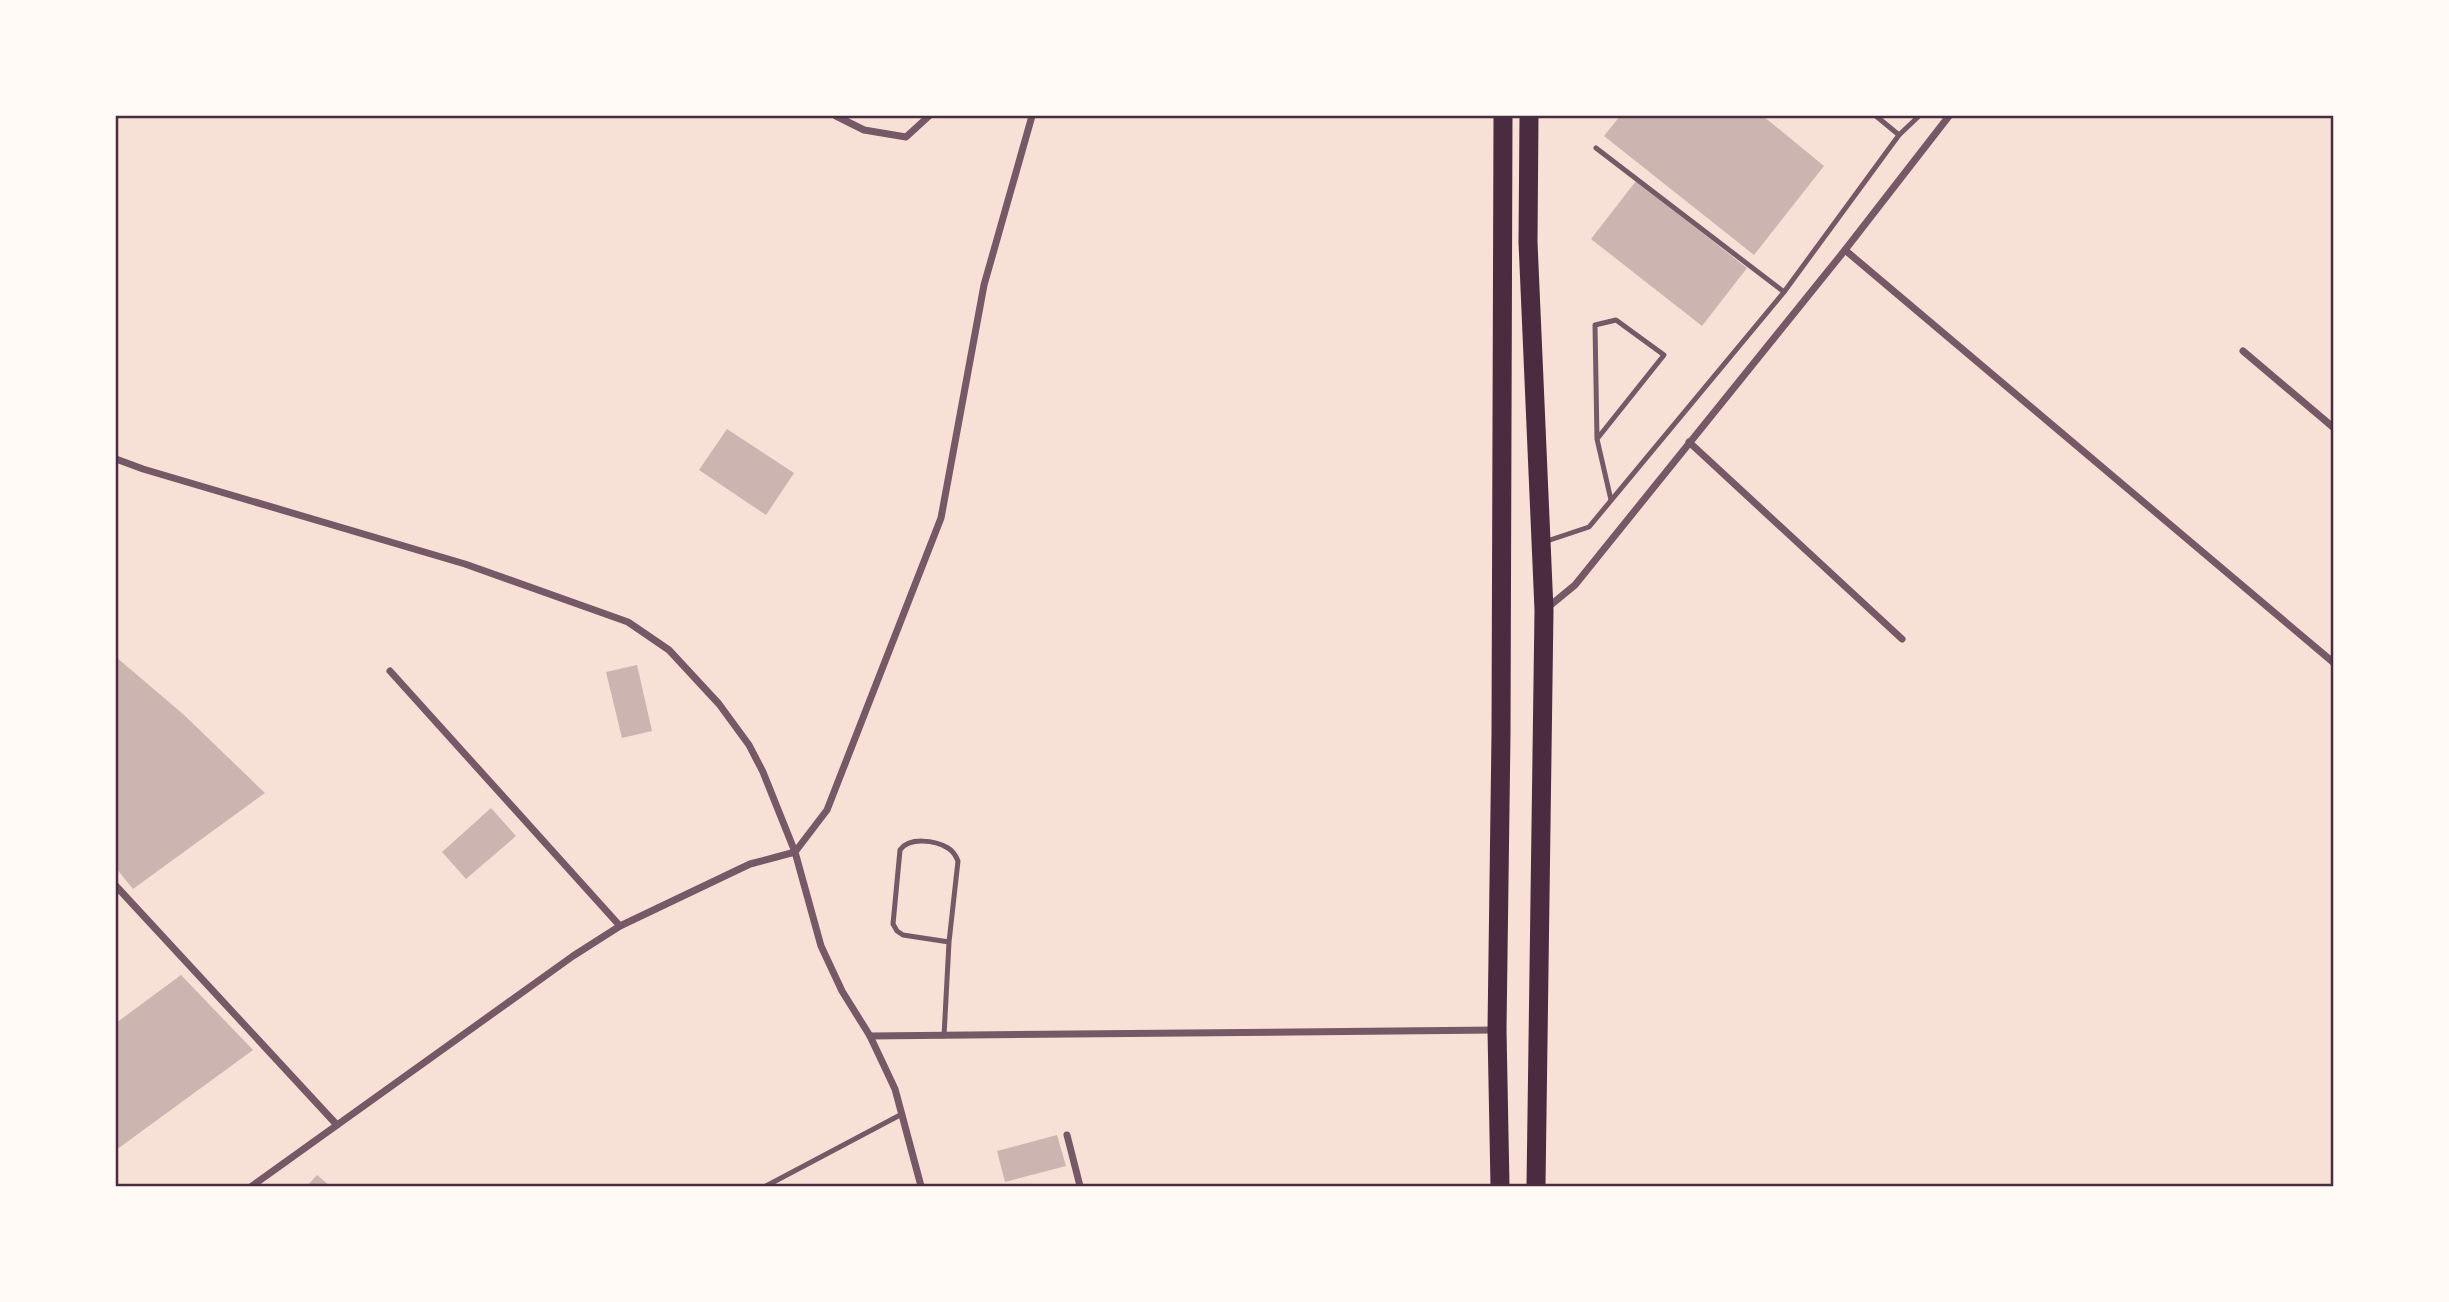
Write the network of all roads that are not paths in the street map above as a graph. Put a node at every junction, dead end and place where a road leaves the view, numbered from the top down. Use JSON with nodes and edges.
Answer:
{"nodes":[{"id":1,"x":836,"y":116,"type":"edge"},
{"id":2,"x":929,"y":116,"type":"edge"},
{"id":3,"x":1032,"y":116,"type":"edge"},
{"id":4,"x":1503,"y":116,"type":"edge"},
{"id":5,"x":1530,"y":116,"type":"edge"},
{"id":6,"x":1875,"y":116,"type":"edge"},
{"id":7,"x":1919,"y":116,"type":"edge"},
{"id":8,"x":1950,"y":116,"type":"edge"},
{"id":9,"x":1899,"y":135,"type":"junction"},
{"id":10,"x":1596,"y":148,"type":"dead end"},
{"id":11,"x":1845,"y":250,"type":"junction"},
{"id":12,"x":1784,"y":292,"type":"junction"},
{"id":13,"x":2244,"y":351,"type":"dead end"},
{"id":14,"x":2333,"y":428,"type":"edge"},
{"id":15,"x":1597,"y":439,"type":"junction"},
{"id":16,"x":1689,"y":442,"type":"junction"},
{"id":17,"x":116,"y":459,"type":"edge"},
{"id":18,"x":1611,"y":500,"type":"junction"},
{"id":19,"x":1541,"y":543,"type":"junction"},
{"id":20,"x":1544,"y":610,"type":"junction"},
{"id":21,"x":1902,"y":639,"type":"dead end"},
{"id":22,"x":2333,"y":663,"type":"edge"},
{"id":23,"x":390,"y":671,"type":"dead end"},
{"id":24,"x":795,"y":852,"type":"junction"},
{"id":25,"x":116,"y":886,"type":"edge"},
{"id":26,"x":620,"y":926,"type":"junction"},
{"id":27,"x":949,"y":942,"type":"junction"},
{"id":28,"x":1497,"y":1030,"type":"junction"},
{"id":29,"x":870,"y":1036,"type":"junction"},
{"id":30,"x":944,"y":1036,"type":"junction"},
{"id":31,"x":902,"y":1114,"type":"junction"},
{"id":32,"x":337,"y":1125,"type":"junction"},
{"id":33,"x":1067,"y":1135,"type":"dead end"},
{"id":34,"x":251,"y":1186,"type":"edge"},
{"id":35,"x":766,"y":1186,"type":"edge"},
{"id":36,"x":921,"y":1186,"type":"edge"},
{"id":37,"x":1080,"y":1186,"type":"edge"},
{"id":38,"x":1500,"y":1186,"type":"edge"},
{"id":39,"x":1536,"y":1186,"type":"edge"}],
"edges":[{"from":1,"to":2,"type":"street"},
{"from":3,"to":24,"type":"street"},
{"from":4,"to":28,"type":"highway"},
{"from":5,"to":19,"type":"highway"},
{"from":6,"to":9,"type":"lane"},
{"from":7,"to":9,"type":"lane"},
{"from":8,"to":11,"type":"street"},
{"from":9,"to":12,"type":"lane"},
{"from":10,"to":12,"type":"lane"},
{"from":11,"to":16,"type":"street"},
{"from":11,"to":22,"type":"street"},
{"from":12,"to":18,"type":"lane"},
{"from":13,"to":14,"type":"street"},
{"from":15,"to":15,"type":"lane"},
{"from":15,"to":18,"type":"lane"},
{"from":16,"to":20,"type":"street"},
{"from":16,"to":21,"type":"street"},
{"from":17,"to":24,"type":"street"},
{"from":18,"to":19,"type":"lane"},
{"from":19,"to":20,"type":"highway"},
{"from":20,"to":39,"type":"highway"},
{"from":23,"to":26,"type":"street"},
{"from":24,"to":26,"type":"street"},
{"from":24,"to":29,"type":"street"},
{"from":25,"to":32,"type":"street"},
{"from":26,"to":32,"type":"street"},
{"from":27,"to":27,"type":"lane"},
{"from":27,"to":30,"type":"lane"},
{"from":28,"to":30,"type":"street"},
{"from":28,"to":38,"type":"highway"},
{"from":29,"to":30,"type":"street"},
{"from":29,"to":31,"type":"street"},
{"from":31,"to":35,"type":"lane"},
{"from":31,"to":36,"type":"street"},
{"from":32,"to":34,"type":"street"},
{"from":33,"to":37,"type":"street"}]}
